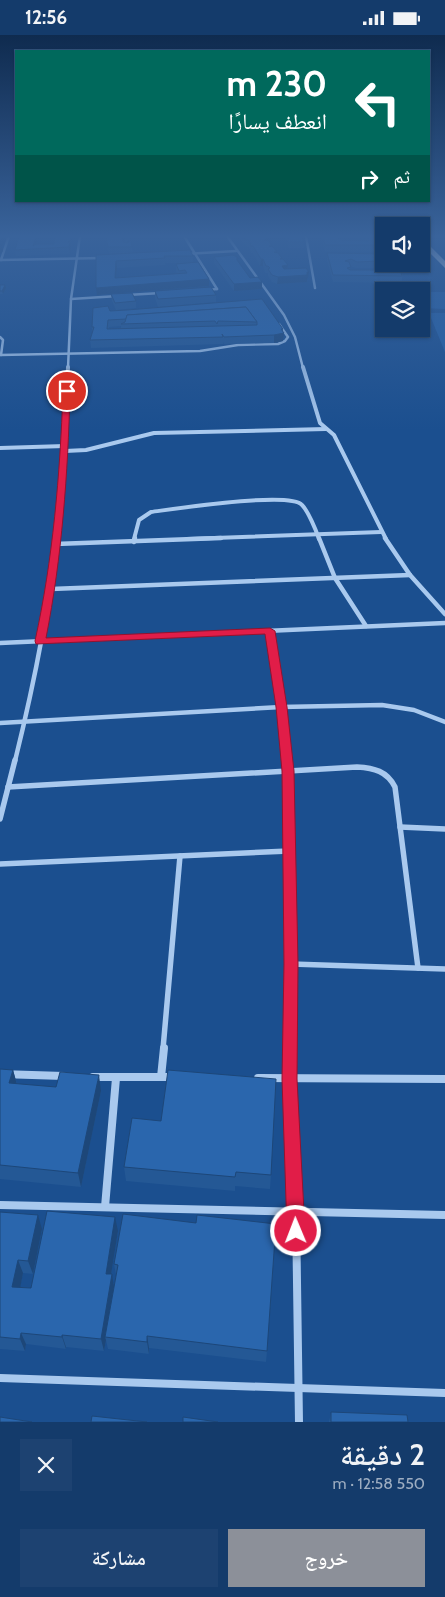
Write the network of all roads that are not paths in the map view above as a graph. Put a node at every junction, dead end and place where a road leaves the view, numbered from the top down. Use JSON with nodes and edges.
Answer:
{"nodes":[{"id":1,"x":72,"y":301,"type":"edge"},
{"id":2,"x":273,"y":301,"type":"edge"},
{"id":3,"x":276,"y":320,"type":"edge"},
{"id":4,"x":0,"y":337,"type":"edge"},
{"id":5,"x":68,"y":354,"type":"junction"},
{"id":6,"x":0,"y":355,"type":"edge"},
{"id":7,"x":326,"y":429,"type":"junction"},
{"id":8,"x":0,"y":447,"type":"edge"},
{"id":9,"x":65,"y":448,"type":"junction"},
{"id":10,"x":381,"y":532,"type":"junction"},
{"id":11,"x":317,"y":533,"type":"junction"},
{"id":12,"x":134,"y":542,"type":"junction"},
{"id":13,"x":55,"y":544,"type":"junction"},
{"id":14,"x":410,"y":575,"type":"junction"},
{"id":15,"x":335,"y":578,"type":"junction"},
{"id":16,"x":51,"y":589,"type":"junction"},
{"id":17,"x":445,"y":614,"type":"edge"},
{"id":18,"x":445,"y":623,"type":"edge"},
{"id":19,"x":366,"y":626,"type":"junction"},
{"id":20,"x":270,"y":631,"type":"junction"},
{"id":21,"x":40,"y":641,"type":"junction"},
{"id":22,"x":0,"y":643,"type":"edge"},
{"id":23,"x":281,"y":707,"type":"junction"},
{"id":24,"x":25,"y":721,"type":"junction"},
{"id":25,"x":445,"y":722,"type":"edge"},
{"id":26,"x":0,"y":723,"type":"edge"},
{"id":27,"x":288,"y":771,"type":"junction"},
{"id":28,"x":8,"y":787,"type":"junction"},
{"id":29,"x":0,"y":819,"type":"edge"},
{"id":30,"x":400,"y":827,"type":"junction"},
{"id":31,"x":445,"y":829,"type":"edge"},
{"id":32,"x":289,"y":851,"type":"junction"},
{"id":33,"x":180,"y":856,"type":"junction"},
{"id":34,"x":0,"y":864,"type":"edge"},
{"id":35,"x":291,"y":964,"type":"junction"},
{"id":36,"x":418,"y":968,"type":"junction"},
{"id":37,"x":445,"y":969,"type":"edge"},
{"id":38,"x":0,"y":1074,"type":"edge"},
{"id":39,"x":67,"y":1076,"type":"edge"},
{"id":40,"x":87,"y":1077,"type":"edge"},
{"id":41,"x":161,"y":1077,"type":"junction"},
{"id":42,"x":181,"y":1077,"type":"edge"},
{"id":43,"x":116,"y":1078,"type":"junction"},
{"id":44,"x":250,"y":1078,"type":"edge"},
{"id":45,"x":290,"y":1079,"type":"junction"},
{"id":46,"x":445,"y":1079,"type":"edge"},
{"id":47,"x":0,"y":1205,"type":"edge"},
{"id":48,"x":105,"y":1207,"type":"junction"},
{"id":49,"x":296,"y":1212,"type":"junction"},
{"id":50,"x":445,"y":1215,"type":"edge"},
{"id":51,"x":0,"y":1378,"type":"edge"},
{"id":52,"x":299,"y":1388,"type":"junction"},
{"id":53,"x":445,"y":1393,"type":"edge"},
{"id":54,"x":299,"y":1422,"type":"edge"}],
"edges":[{"from":1,"to":5,"type":"street"},
{"from":2,"to":7,"type":"street"},
{"from":3,"to":5,"type":"street"},
{"from":4,"to":6,"type":"street"},
{"from":5,"to":6,"type":"street"},
{"from":5,"to":9,"type":"street"},
{"from":7,"to":9,"type":"street"},
{"from":7,"to":10,"type":"street"},
{"from":8,"to":9,"type":"street"},
{"from":9,"to":13,"type":"street"},
{"from":10,"to":11,"type":"street"},
{"from":10,"to":14,"type":"street"},
{"from":11,"to":12,"type":"street"},
{"from":11,"to":12,"type":"street"},
{"from":11,"to":15,"type":"street"},
{"from":12,"to":13,"type":"street"},
{"from":13,"to":16,"type":"street"},
{"from":14,"to":15,"type":"street"},
{"from":14,"to":17,"type":"street"},
{"from":15,"to":16,"type":"street"},
{"from":15,"to":19,"type":"street"},
{"from":16,"to":21,"type":"street"},
{"from":18,"to":19,"type":"street"},
{"from":19,"to":20,"type":"street"},
{"from":20,"to":21,"type":"street"},
{"from":20,"to":23,"type":"street"},
{"from":21,"to":22,"type":"street"},
{"from":21,"to":24,"type":"street"},
{"from":23,"to":24,"type":"street"},
{"from":23,"to":25,"type":"street"},
{"from":23,"to":27,"type":"street"},
{"from":24,"to":26,"type":"street"},
{"from":24,"to":28,"type":"street"},
{"from":27,"to":28,"type":"street"},
{"from":27,"to":30,"type":"street"},
{"from":27,"to":32,"type":"street"},
{"from":28,"to":29,"type":"street"},
{"from":30,"to":31,"type":"street"},
{"from":30,"to":36,"type":"street"},
{"from":32,"to":33,"type":"street"},
{"from":32,"to":35,"type":"street"},
{"from":33,"to":34,"type":"street"},
{"from":33,"to":41,"type":"street"},
{"from":35,"to":36,"type":"street"},
{"from":35,"to":45,"type":"street"},
{"from":36,"to":37,"type":"street"},
{"from":38,"to":39,"type":"street"},
{"from":40,"to":43,"type":"street"},
{"from":41,"to":42,"type":"street"},
{"from":41,"to":43,"type":"street"},
{"from":43,"to":48,"type":"street"},
{"from":44,"to":45,"type":"street"},
{"from":45,"to":46,"type":"street"},
{"from":45,"to":49,"type":"street"},
{"from":47,"to":48,"type":"street"},
{"from":48,"to":49,"type":"street"},
{"from":49,"to":50,"type":"street"},
{"from":49,"to":52,"type":"street"},
{"from":51,"to":52,"type":"street"},
{"from":52,"to":53,"type":"street"},
{"from":52,"to":54,"type":"street"}]}
